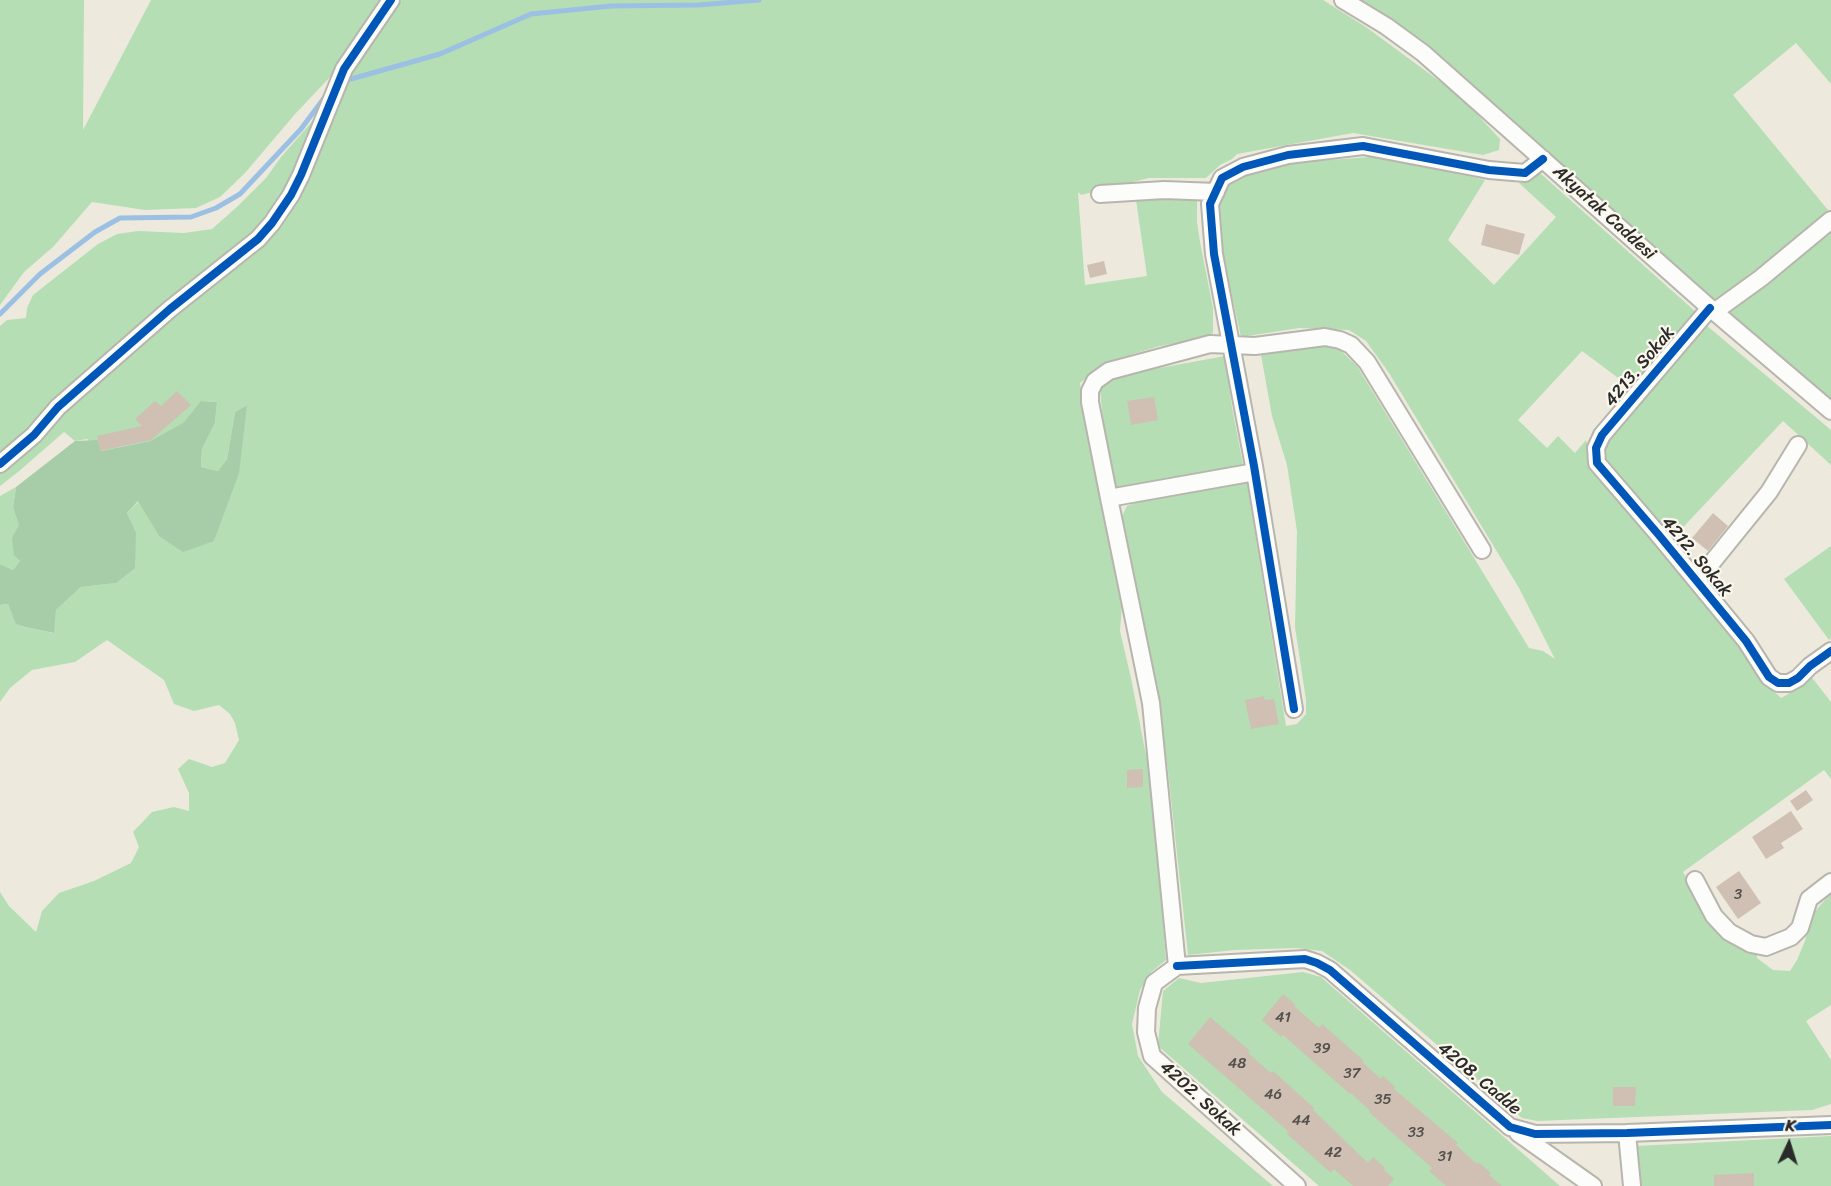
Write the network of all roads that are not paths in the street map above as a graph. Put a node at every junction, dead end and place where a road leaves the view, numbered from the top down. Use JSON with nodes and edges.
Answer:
{"nodes":[{"id":1,"x":391,"y":0,"type":"edge"},
{"id":2,"x":1343,"y":0,"type":"edge"},
{"id":3,"x":1543,"y":159,"type":"junction"},
{"id":4,"x":1216,"y":192,"type":"junction"},
{"id":5,"x":1100,"y":194,"type":"dead end"},
{"id":6,"x":1831,"y":220,"type":"edge"},
{"id":7,"x":1712,"y":310,"type":"junction"},
{"id":8,"x":1231,"y":345,"type":"junction"},
{"id":9,"x":1831,"y":411,"type":"edge"},
{"id":10,"x":1798,"y":445,"type":"dead end"},
{"id":11,"x":1596,"y":448,"type":"joint"},
{"id":12,"x":0,"y":464,"type":"edge"},
{"id":13,"x":1256,"y":472,"type":"junction"},
{"id":14,"x":1109,"y":498,"type":"junction"},
{"id":15,"x":1482,"y":550,"type":"dead end"},
{"id":16,"x":1697,"y":581,"type":"junction"},
{"id":17,"x":1831,"y":651,"type":"edge"},
{"id":18,"x":1294,"y":709,"type":"dead end"},
{"id":19,"x":1695,"y":880,"type":"dead end"},
{"id":20,"x":1831,"y":882,"type":"edge"},
{"id":21,"x":1177,"y":966,"type":"junction"},
{"id":22,"x":1831,"y":1125,"type":"edge"},
{"id":23,"x":1510,"y":1127,"type":"junction"},
{"id":24,"x":1627,"y":1133,"type":"junction"},
{"id":25,"x":1584,"y":1184,"type":"edge"},
{"id":26,"x":1297,"y":1186,"type":"edge"},
{"id":27,"x":1632,"y":1186,"type":"edge"}],
"edges":[{"from":1,"to":12,"type":"street"},
{"from":2,"to":3,"type":"street","name":"Akyatak Caddesi"},
{"from":3,"to":4,"type":"street"},
{"from":3,"to":7,"type":"street","name":"Akyatak Caddesi"},
{"from":4,"to":5,"type":"street"},
{"from":4,"to":8,"type":"street"},
{"from":6,"to":7,"type":"street","name":"4213. Sokak"},
{"from":7,"to":9,"type":"street","name":"Akyatak Caddesi"},
{"from":7,"to":11,"type":"street","name":"4213. Sokak"},
{"from":8,"to":13,"type":"street"},
{"from":8,"to":14,"type":"street"},
{"from":8,"to":15,"type":"street"},
{"from":10,"to":16,"type":"street"},
{"from":11,"to":16,"type":"street","name":"4212. Sokak"},
{"from":13,"to":14,"type":"street"},
{"from":13,"to":18,"type":"street"},
{"from":14,"to":21,"type":"street"},
{"from":16,"to":17,"type":"street","name":"4212. Sokak"},
{"from":19,"to":20,"type":"street"},
{"from":21,"to":23,"type":"street","name":"4208. Cadde"},
{"from":21,"to":26,"type":"street","name":"4202. Sokak"},
{"from":22,"to":24,"type":"street","name":"4208. Cadde"},
{"from":23,"to":24,"type":"street","name":"4208. Cadde"},
{"from":23,"to":25,"type":"street"},
{"from":24,"to":27,"type":"street"}]}
